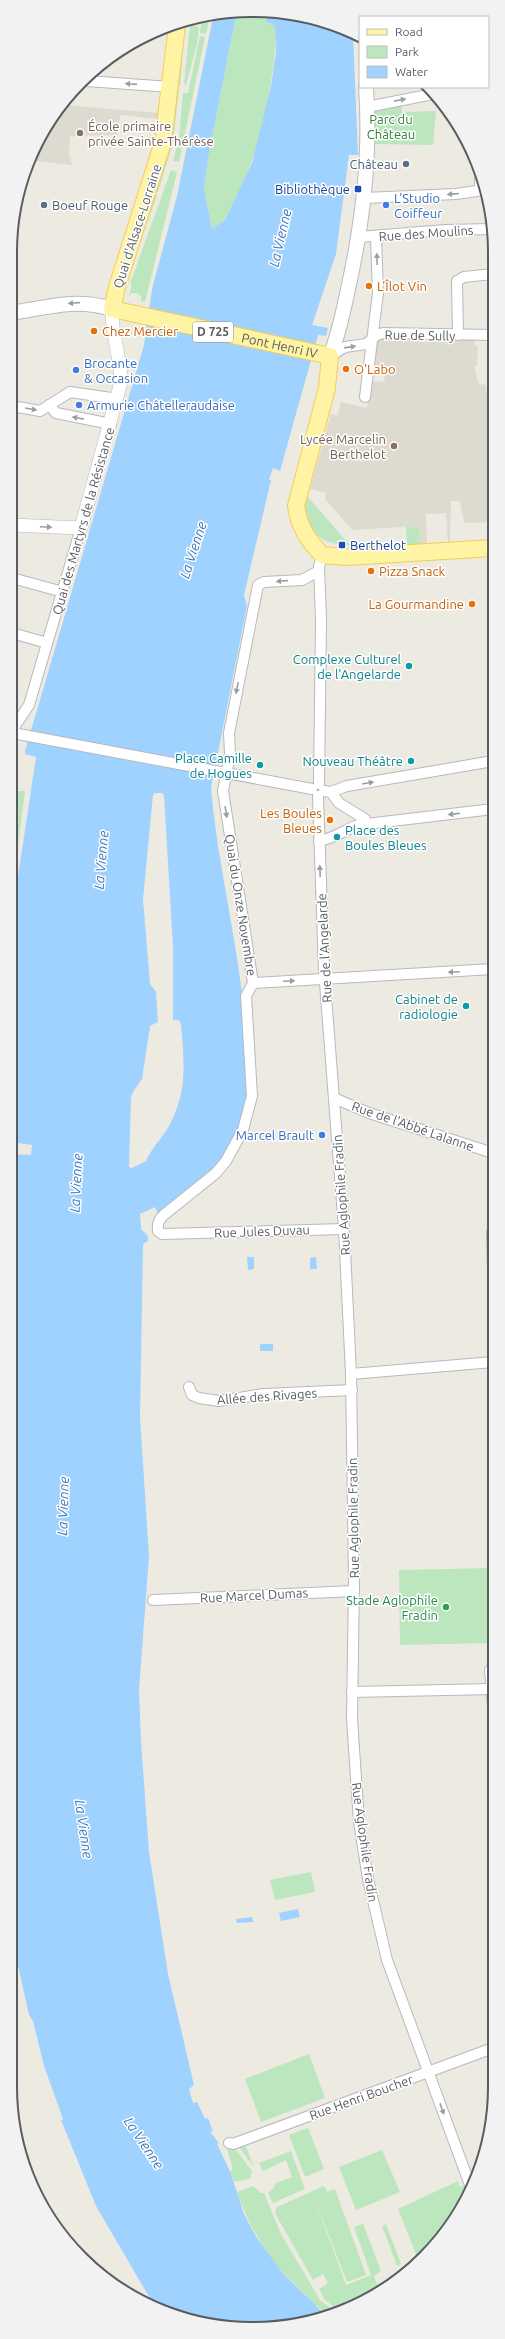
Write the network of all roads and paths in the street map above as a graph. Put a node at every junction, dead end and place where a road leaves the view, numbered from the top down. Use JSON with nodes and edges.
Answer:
{"nodes":[{"id":1,"x":177,"y":29,"type":"edge"},
{"id":2,"x":91,"y":81,"type":"edge"},
{"id":3,"x":170,"y":87,"type":"junction"},
{"id":4,"x":366,"y":88,"type":"edge"},
{"id":5,"x":428,"y":95,"type":"edge"},
{"id":6,"x":367,"y":107,"type":"junction"},
{"id":7,"x":480,"y":190,"type":"edge"},
{"id":8,"x":364,"y":198,"type":"junction"},
{"id":9,"x":486,"y":229,"type":"edge"},
{"id":10,"x":359,"y":237,"type":"junction"},
{"id":11,"x":376,"y":237,"type":"junction"},
{"id":12,"x":488,"y":275,"type":"edge"},
{"id":13,"x":112,"y":309,"type":"junction"},
{"id":14,"x":17,"y":312,"type":"edge"},
{"id":15,"x":458,"y":335,"type":"junction"},
{"id":16,"x":488,"y":336,"type":"edge"},
{"id":17,"x":370,"y":340,"type":"junction"},
{"id":18,"x":330,"y":356,"type":"junction"},
{"id":19,"x":365,"y":397,"type":"dead end"},
{"id":20,"x":118,"y":399,"type":"junction"},
{"id":21,"x":49,"y":405,"type":"junction"},
{"id":22,"x":17,"y":407,"type":"edge"},
{"id":23,"x":111,"y":424,"type":"junction"},
{"id":24,"x":17,"y":525,"type":"edge"},
{"id":25,"x":81,"y":528,"type":"junction"},
{"id":26,"x":488,"y":548,"type":"edge"},
{"id":27,"x":322,"y":555,"type":"junction"},
{"id":28,"x":319,"y":571,"type":"junction"},
{"id":29,"x":17,"y":579,"type":"edge"},
{"id":30,"x":63,"y":592,"type":"junction"},
{"id":31,"x":17,"y":634,"type":"edge"},
{"id":32,"x":47,"y":643,"type":"junction"},
{"id":33,"x":17,"y":730,"type":"edge"},
{"id":34,"x":17,"y":732,"type":"edge"},
{"id":35,"x":488,"y":762,"type":"edge"},
{"id":36,"x":226,"y":773,"type":"junction"},
{"id":37,"x":321,"y":791,"type":"junction"},
{"id":38,"x":488,"y":810,"type":"edge"},
{"id":39,"x":362,"y":824,"type":"junction"},
{"id":40,"x":319,"y":840,"type":"junction"},
{"id":41,"x":488,"y":970,"type":"edge"},
{"id":42,"x":324,"y":980,"type":"junction"},
{"id":43,"x":253,"y":983,"type":"junction"},
{"id":44,"x":334,"y":1098,"type":"junction"},
{"id":45,"x":488,"y":1151,"type":"edge"},
{"id":46,"x":344,"y":1229,"type":"junction"},
{"id":47,"x":180,"y":1234,"type":"joint"},
{"id":48,"x":488,"y":1362,"type":"edge"},
{"id":49,"x":351,"y":1374,"type":"junction"},
{"id":50,"x":189,"y":1387,"type":"dead end"},
{"id":51,"x":352,"y":1390,"type":"junction"},
{"id":52,"x":354,"y":1591,"type":"junction"},
{"id":53,"x":153,"y":1600,"type":"dead end"},
{"id":54,"x":488,"y":1689,"type":"edge"},
{"id":55,"x":352,"y":1692,"type":"junction"},
{"id":56,"x":488,"y":2050,"type":"edge"},
{"id":57,"x":429,"y":2072,"type":"junction"},
{"id":58,"x":229,"y":2143,"type":"dead end"},
{"id":59,"x":468,"y":2181,"type":"edge"}],
"edges":[{"from":1,"to":3,"type":"main road","name":"Quai d'Alsace-Lorraine"},
{"from":3,"to":2,"type":"street","one_way":true},
{"from":3,"to":13,"type":"main road","name":"Quai d'Alsace-Lorraine"},
{"from":4,"to":6,"type":"main road"},
{"from":6,"to":5,"type":"street","one_way":true},
{"from":6,"to":8,"type":"main road"},
{"from":7,"to":8,"type":"street","one_way":true},
{"from":8,"to":10,"type":"main road"},
{"from":9,"to":11,"type":"street","name":"Rue des Moulins"},
{"from":10,"to":11,"type":"street","name":"Rue des Moulins"},
{"from":10,"to":18,"type":"main road"},
{"from":17,"to":11,"type":"street","one_way":true},
{"from":12,"to":15,"type":"street"},
{"from":13,"to":14,"type":"main road","number":"D 725","one_way":true},
{"from":13,"to":18,"type":"main road","name":"Pont Henri IV","number":"D 725"},
{"from":13,"to":20,"type":"street","name":"Quai des Martyrs de la Résistance"},
{"from":15,"to":16,"type":"street","name":"Rue de Sully"},
{"from":15,"to":17,"type":"street","name":"Rue de Sully"},
{"from":18,"to":17,"type":"street","name":"Rue de Sully","one_way":true},
{"from":17,"to":19,"type":"street"},
{"from":18,"to":27,"type":"main road"},
{"from":20,"to":21,"type":"street"},
{"from":20,"to":23,"type":"street","name":"Quai des Martyrs de la Résistance"},
{"from":22,"to":21,"type":"street","one_way":true},
{"from":23,"to":21,"type":"street","one_way":true},
{"from":23,"to":25,"type":"street","name":"Quai des Martyrs de la Résistance"},
{"from":24,"to":25,"type":"street","one_way":true},
{"from":25,"to":30,"type":"street","name":"Quai des Martyrs de la Résistance"},
{"from":26,"to":27,"type":"main road"},
{"from":27,"to":28,"type":"street","name":"Rue de l'Angelarde"},
{"from":28,"to":36,"type":"street","name":"Quai du Onze Novembre","one_way":true},
{"from":28,"to":37,"type":"street","name":"Rue de l'Angelarde"},
{"from":29,"to":30,"type":"street"},
{"from":30,"to":32,"type":"street","name":"Quai des Martyrs de la Résistance"},
{"from":31,"to":32,"type":"street"},
{"from":32,"to":33,"type":"street","name":"Quai des Martyrs de la Résistance"},
{"from":34,"to":36,"type":"street"},
{"from":37,"to":35,"type":"street","one_way":true},
{"from":36,"to":37,"type":"street"},
{"from":36,"to":43,"type":"street","name":"Quai du Onze Novembre","one_way":true},
{"from":37,"to":39,"type":"street"},
{"from":37,"to":40,"type":"street","name":"Rue de l'Angelarde"},
{"from":38,"to":39,"type":"street","one_way":true},
{"from":39,"to":40,"type":"street"},
{"from":42,"to":40,"type":"street","name":"Rue de l'Angelarde","one_way":true},
{"from":41,"to":42,"type":"street","one_way":true},
{"from":43,"to":42,"type":"street","one_way":true},
{"from":42,"to":44,"type":"street","name":"Rue de l'Angelarde"},
{"from":43,"to":47,"type":"street","name":"Quai du Onze Novembre"},
{"from":44,"to":45,"type":"street","name":"Rue de l'Abbé Lalanne"},
{"from":44,"to":46,"type":"street","name":"Rue Aglophile Fradin"},
{"from":46,"to":47,"type":"street","name":"Rue Jules Duvau"},
{"from":46,"to":49,"type":"street","name":"Rue Aglophile Fradin"},
{"from":48,"to":49,"type":"street"},
{"from":49,"to":51,"type":"street","name":"Rue Aglophile Fradin"},
{"from":50,"to":51,"type":"street","name":"Allée des Rivages"},
{"from":51,"to":52,"type":"street","name":"Rue Aglophile Fradin"},
{"from":52,"to":53,"type":"street","name":"Rue Marcel Dumas"},
{"from":52,"to":55,"type":"street","name":"Rue Aglophile Fradin"},
{"from":54,"to":55,"type":"street"},
{"from":55,"to":57,"type":"street","name":"Rue Aglophile Fradin"},
{"from":56,"to":57,"type":"street","name":"Rue Henri Boucher"},
{"from":57,"to":58,"type":"street","name":"Rue Henri Boucher"},
{"from":57,"to":59,"type":"street","name":"Rue Aglophile Fradin","one_way":true}]}
